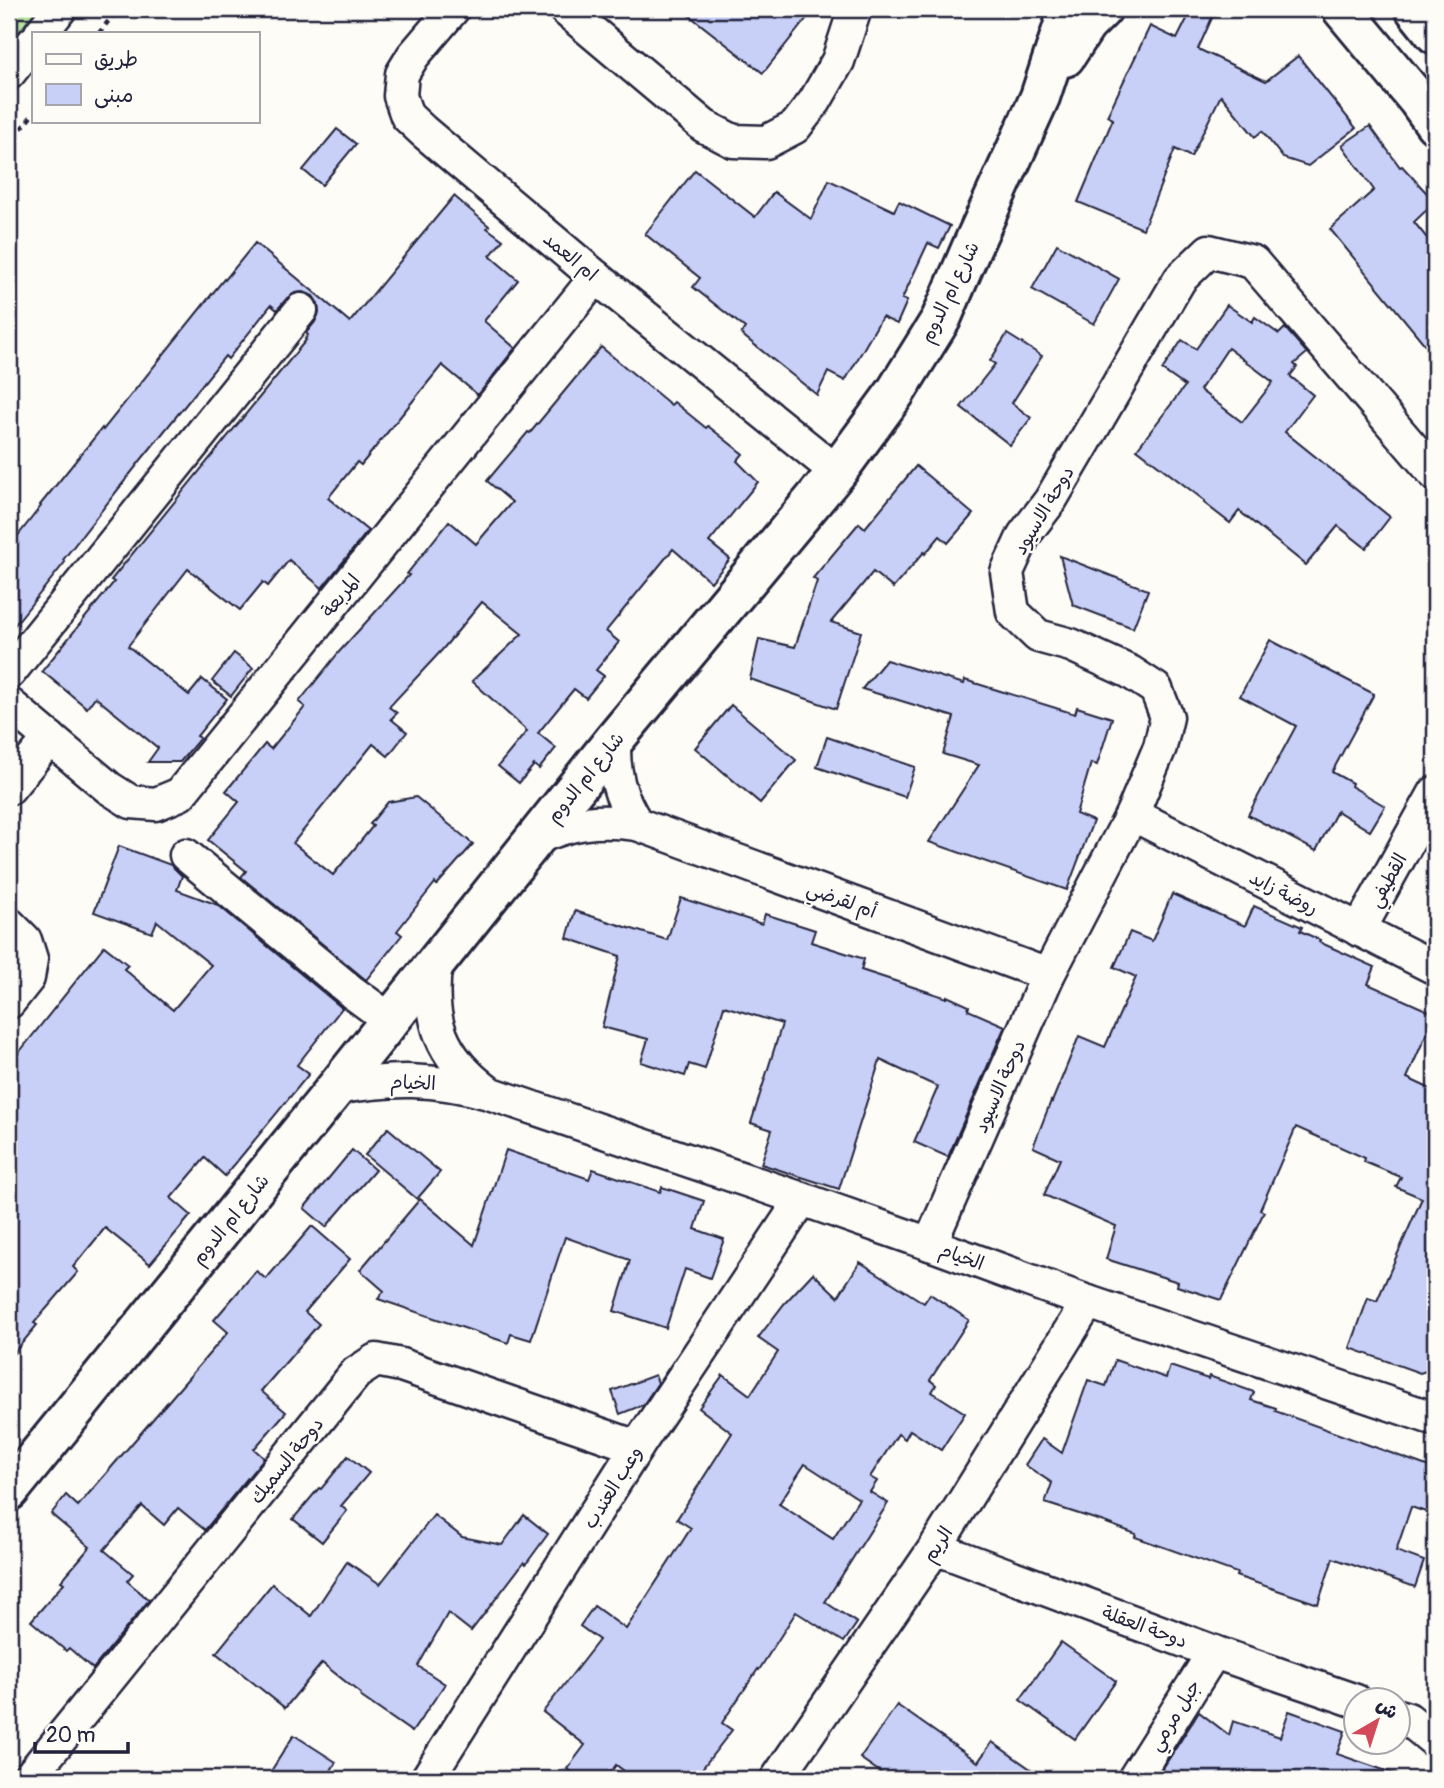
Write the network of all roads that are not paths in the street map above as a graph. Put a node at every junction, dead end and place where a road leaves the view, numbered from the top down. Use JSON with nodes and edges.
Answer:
{"nodes":[{"id":1,"x":60,"y":9,"type":"edge"},
{"id":2,"x":453,"y":9,"type":"edge"},
{"id":3,"x":565,"y":9,"type":"edge"},
{"id":4,"x":855,"y":9,"type":"edge"},
{"id":5,"x":1069,"y":9,"type":"edge"},
{"id":6,"x":1102,"y":9,"type":"edge"},
{"id":7,"x":1415,"y":9,"type":"edge"},
{"id":8,"x":1342,"y":15,"type":"edge"},
{"id":9,"x":42,"y":32,"type":"edge"},
{"id":10,"x":1435,"y":34,"type":"edge"},
{"id":11,"x":32,"y":44,"type":"edge"},
{"id":12,"x":9,"y":73,"type":"edge"},
{"id":13,"x":1040,"y":97,"type":"junction"},
{"id":14,"x":1435,"y":124,"type":"edge"},
{"id":15,"x":596,"y":277,"type":"junction"},
{"id":16,"x":301,"y":310,"type":"dead end"},
{"id":17,"x":837,"y":472,"type":"junction"},
{"id":18,"x":1435,"y":474,"type":"edge"},
{"id":19,"x":9,"y":673,"type":"edge"},
{"id":20,"x":9,"y":705,"type":"edge"},
{"id":21,"x":50,"y":738,"type":"junction"},
{"id":22,"x":614,"y":740,"type":"junction"},
{"id":23,"x":9,"y":788,"type":"edge"},
{"id":24,"x":1435,"y":793,"type":"edge"},
{"id":25,"x":1132,"y":814,"type":"junction"},
{"id":26,"x":637,"y":824,"type":"junction"},
{"id":27,"x":536,"y":838,"type":"junction"},
{"id":28,"x":186,"y":855,"type":"dead end"},
{"id":29,"x":9,"y":924,"type":"edge"},
{"id":30,"x":1359,"y":930,"type":"junction"},
{"id":31,"x":436,"y":962,"type":"junction"},
{"id":32,"x":1435,"y":968,"type":"edge"},
{"id":33,"x":1048,"y":975,"type":"junction"},
{"id":34,"x":9,"y":1002,"type":"edge"},
{"id":35,"x":390,"y":1020,"type":"junction"},
{"id":36,"x":336,"y":1088,"type":"junction"},
{"id":37,"x":489,"y":1093,"type":"junction"},
{"id":38,"x":802,"y":1199,"type":"junction"},
{"id":39,"x":930,"y":1244,"type":"junction"},
{"id":40,"x":1088,"y":1302,"type":"junction"},
{"id":41,"x":1435,"y":1419,"type":"edge"},
{"id":42,"x":637,"y":1447,"type":"junction"},
{"id":43,"x":9,"y":1491,"type":"edge"},
{"id":44,"x":935,"y":1548,"type":"junction"},
{"id":45,"x":1214,"y":1652,"type":"junction"},
{"id":46,"x":1342,"y":1696,"type":"edge"},
{"id":47,"x":1412,"y":1722,"type":"edge"},
{"id":48,"x":1435,"y":1741,"type":"edge"},
{"id":49,"x":27,"y":1779,"type":"edge"},
{"id":50,"x":427,"y":1779,"type":"edge"},
{"id":51,"x":777,"y":1779,"type":"edge"},
{"id":52,"x":1134,"y":1779,"type":"edge"}],
"edges":[{"from":1,"to":9,"type":"street"},
{"from":2,"to":15,"type":"street","name":"ام العمد"},
{"from":3,"to":4,"type":"street"},
{"from":5,"to":13,"type":"street","name":"شارع ام الدوم"},
{"from":6,"to":13,"type":"street"},
{"from":7,"to":10,"type":"street"},
{"from":8,"to":14,"type":"street"},
{"from":11,"to":12,"type":"street"},
{"from":13,"to":17,"type":"street","name":"شارع ام الدوم"},
{"from":15,"to":17,"type":"street","name":"ام العمد"},
{"from":15,"to":21,"type":"street","name":"المربعة"},
{"from":16,"to":19,"type":"street"},
{"from":17,"to":22,"type":"street","name":"شارع ام الدوم"},
{"from":18,"to":25,"type":"street","name":"دوحة الاسيود"},
{"from":20,"to":21,"type":"street","name":"المربعة"},
{"from":21,"to":23,"type":"street"},
{"from":22,"to":26,"type":"street"},
{"from":22,"to":27,"type":"street","name":"شارع ام الدوم"},
{"from":24,"to":30,"type":"street","name":"القطيفي"},
{"from":25,"to":30,"type":"street","name":"روضة زايد"},
{"from":25,"to":33,"type":"street","name":"دوحة الاسيود"},
{"from":26,"to":27,"type":"street","name":"أم لقرضي"},
{"from":26,"to":33,"type":"street","name":"أم لقرضي"},
{"from":27,"to":31,"type":"street","name":"شارع ام الدوم"},
{"from":28,"to":35,"type":"street"},
{"from":29,"to":34,"type":"street"},
{"from":30,"to":32,"type":"street","name":"روضة زايد"},
{"from":31,"to":35,"type":"street","name":"شارع ام الدوم"},
{"from":31,"to":37,"type":"street","name":"الخيام"},
{"from":33,"to":39,"type":"street","name":"دوحة الاسيود"},
{"from":35,"to":36,"type":"street","name":"شارع ام الدوم"},
{"from":36,"to":37,"type":"street","name":"الخيام"},
{"from":36,"to":43,"type":"street","name":"شارع ام الدوم"},
{"from":37,"to":38,"type":"street","name":"الخيام"},
{"from":38,"to":39,"type":"street","name":"الخيام"},
{"from":38,"to":42,"type":"street","name":"وعب العندب"},
{"from":39,"to":40,"type":"street","name":"الخيام"},
{"from":40,"to":41,"type":"street","name":"الخيام"},
{"from":40,"to":44,"type":"street","name":"الريم"},
{"from":42,"to":49,"type":"street","name":"دوحة السميك"},
{"from":42,"to":50,"type":"street","name":"وعب العندب"},
{"from":44,"to":45,"type":"street","name":"دوحة العقلة"},
{"from":44,"to":51,"type":"street","name":"الريم"},
{"from":45,"to":46,"type":"street","name":"دوحة العقلة"},
{"from":45,"to":52,"type":"street","name":"جبل مرمي"},
{"from":47,"to":48,"type":"street"}]}
